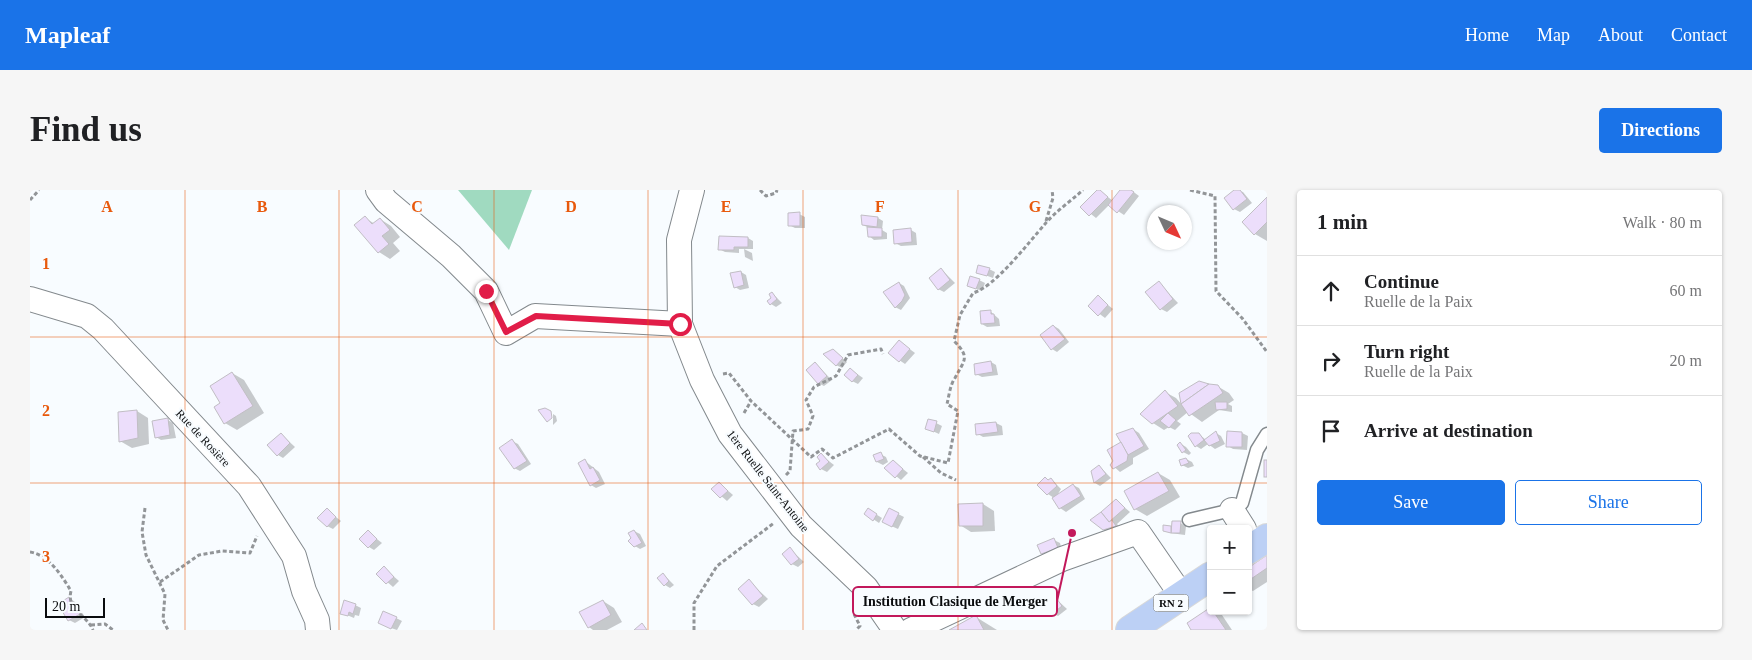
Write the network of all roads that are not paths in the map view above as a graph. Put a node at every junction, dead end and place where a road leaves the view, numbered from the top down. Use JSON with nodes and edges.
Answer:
{"nodes":[{"id":1,"x":378,"y":190,"type":"edge"},
{"id":2,"x":692,"y":190,"type":"edge"},
{"id":3,"x":30,"y":299,"type":"edge"},
{"id":4,"x":680,"y":324,"type":"junction"},
{"id":5,"x":1267,"y":434,"type":"edge"},
{"id":6,"x":1189,"y":520,"type":"dead end"},
{"id":7,"x":1209,"y":525,"type":"edge"},
{"id":8,"x":1247,"y":525,"type":"edge"},
{"id":9,"x":1207,"y":579,"type":"edge"},
{"id":10,"x":1182,"y":596,"type":"junction"},
{"id":11,"x":318,"y":630,"type":"edge"},
{"id":12,"x":895,"y":630,"type":"edge"},
{"id":13,"x":911,"y":630,"type":"edge"},
{"id":14,"x":1130,"y":630,"type":"edge"}],
"edges":[{"from":1,"to":4,"type":"street"},
{"from":2,"to":4,"type":"street","name":"1ère Ruelle Saint-Antoine"},
{"from":3,"to":11,"type":"street","name":"Rue de Rosière"},
{"from":4,"to":12,"type":"street","name":"1ère Ruelle Saint-Antoine"},
{"from":5,"to":8,"type":"lane"},
{"from":6,"to":7,"type":"lane"},
{"from":9,"to":10,"type":"main road","number":"RN 2"},
{"from":10,"to":13,"type":"street"},
{"from":10,"to":14,"type":"main road","number":"RN 2"}]}
